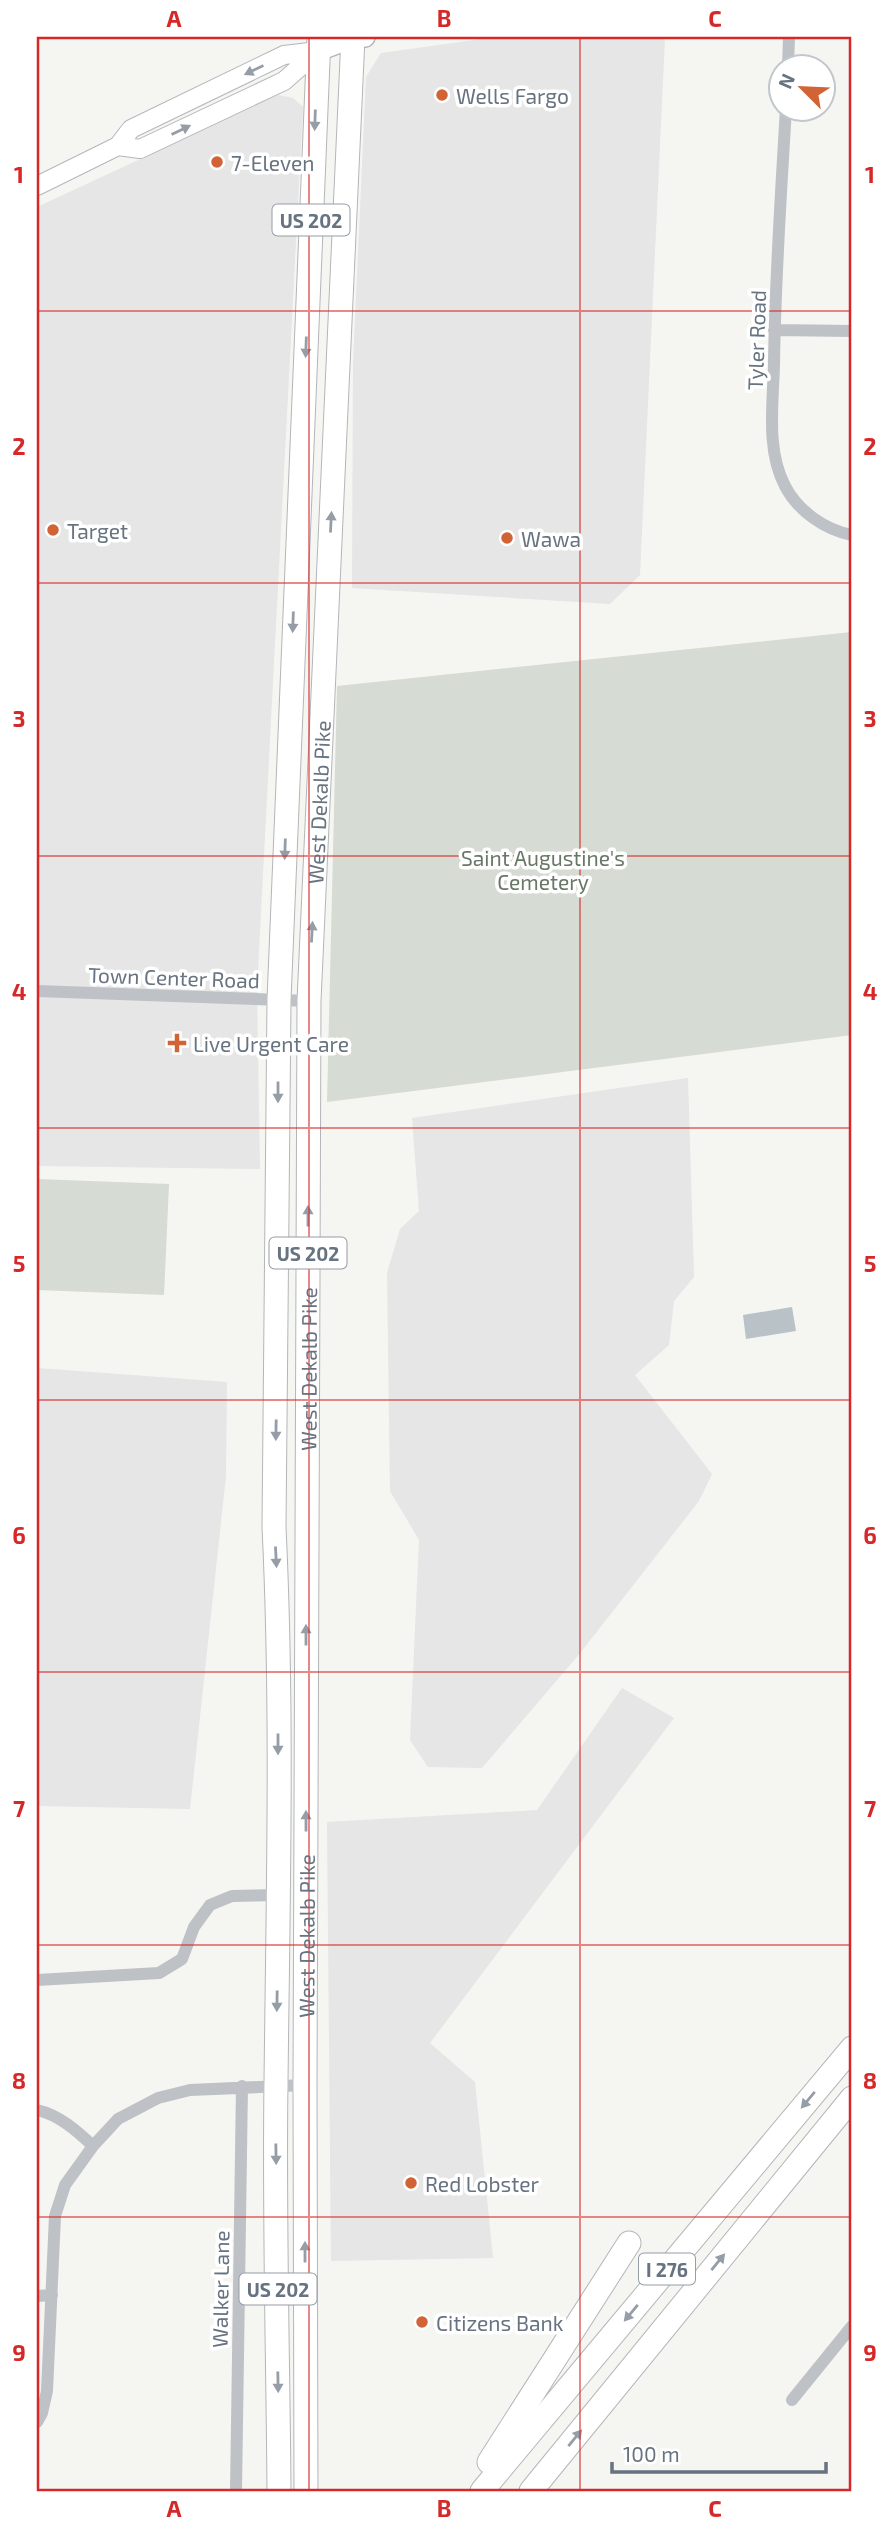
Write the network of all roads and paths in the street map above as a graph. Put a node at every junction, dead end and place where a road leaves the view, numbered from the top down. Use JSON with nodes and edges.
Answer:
{"nodes":[{"id":1,"x":357,"y":37,"type":"edge"},
{"id":2,"x":319,"y":44,"type":"edge"},
{"id":3,"x":785,"y":122,"type":"edge"},
{"id":4,"x":37,"y":186,"type":"edge"},
{"id":5,"x":774,"y":330,"type":"junction"},
{"id":6,"x":852,"y":331,"type":"edge"},
{"id":7,"x":302,"y":455,"type":"junction"},
{"id":8,"x":852,"y":535,"type":"edge"},
{"id":9,"x":296,"y":554,"type":"junction"},
{"id":10,"x":328,"y":572,"type":"junction"},
{"id":11,"x":324,"y":644,"type":"junction"},
{"id":12,"x":37,"y":991,"type":"edge"},
{"id":13,"x":279,"y":1000,"type":"junction"},
{"id":14,"x":309,"y":1001,"type":"junction"},
{"id":15,"x":280,"y":1895,"type":"junction"},
{"id":16,"x":37,"y":1980,"type":"edge"},
{"id":17,"x":852,"y":2048,"type":"edge"},
{"id":18,"x":304,"y":2085,"type":"junction"},
{"id":19,"x":276,"y":2086,"type":"junction"},
{"id":20,"x":242,"y":2087,"type":"junction"},
{"id":21,"x":852,"y":2098,"type":"edge"},
{"id":22,"x":37,"y":2110,"type":"edge"},
{"id":23,"x":93,"y":2146,"type":"junction"},
{"id":24,"x":629,"y":2243,"type":"dead end"},
{"id":25,"x":52,"y":2295,"type":"junction"},
{"id":26,"x":37,"y":2296,"type":"edge"},
{"id":27,"x":852,"y":2326,"type":"edge"},
{"id":28,"x":792,"y":2400,"type":"dead end"},
{"id":29,"x":37,"y":2423,"type":"edge"},
{"id":30,"x":236,"y":2491,"type":"edge"},
{"id":31,"x":279,"y":2491,"type":"edge"},
{"id":32,"x":306,"y":2491,"type":"edge"},
{"id":33,"x":469,"y":2491,"type":"edge"},
{"id":34,"x":482,"y":2491,"type":"edge"},
{"id":35,"x":531,"y":2491,"type":"edge"}],
"edges":[{"from":1,"to":2,"type":"main road"},
{"from":10,"to":1,"type":"highway","name":"West Dekalb Pike","number":"US 202","one_way":true},
{"from":2,"to":4,"type":"main road"},
{"from":2,"to":7,"type":"highway","name":"West Dekalb Pike","number":"US 202","one_way":true},
{"from":3,"to":5,"type":"street","name":"Tyler Road"},
{"from":5,"to":6,"type":"street"},
{"from":5,"to":8,"type":"street","name":"Tyler Road"},
{"from":7,"to":9,"type":"highway","name":"West Dekalb Pike","number":"US 202"},
{"from":7,"to":10,"type":"highway"},
{"from":9,"to":11,"type":"highway"},
{"from":9,"to":13,"type":"highway","name":"West Dekalb Pike","number":"US 202","one_way":true},
{"from":10,"to":11,"type":"highway","name":"West Dekalb Pike","number":"US 202"},
{"from":14,"to":11,"type":"highway","name":"West Dekalb Pike","number":"US 202","one_way":true},
{"from":12,"to":13,"type":"street","name":"Town Center Road"},
{"from":13,"to":14,"type":"street","name":"Town Center Road"},
{"from":13,"to":15,"type":"highway","name":"West Dekalb Pike","number":"US 202","one_way":true},
{"from":18,"to":14,"type":"highway","name":"West Dekalb Pike","number":"US 202","one_way":true},
{"from":15,"to":16,"type":"street"},
{"from":15,"to":19,"type":"highway","name":"West Dekalb Pike","number":"US 202","one_way":true},
{"from":17,"to":34,"type":"highway","number":"I 276","one_way":true},
{"from":18,"to":19,"type":"street"},
{"from":32,"to":18,"type":"highway","name":"West Dekalb Pike","number":"US 202","one_way":true},
{"from":19,"to":20,"type":"street"},
{"from":19,"to":31,"type":"highway","name":"West Dekalb Pike","number":"US 202","one_way":true},
{"from":20,"to":23,"type":"street"},
{"from":20,"to":30,"type":"street","name":"Walker Lane"},
{"from":35,"to":21,"type":"highway","number":"I 276","one_way":true},
{"from":22,"to":23,"type":"street"},
{"from":23,"to":25,"type":"street"},
{"from":24,"to":33,"type":"highway"},
{"from":25,"to":26,"type":"street"},
{"from":25,"to":29,"type":"street"},
{"from":27,"to":28,"type":"street"}]}
